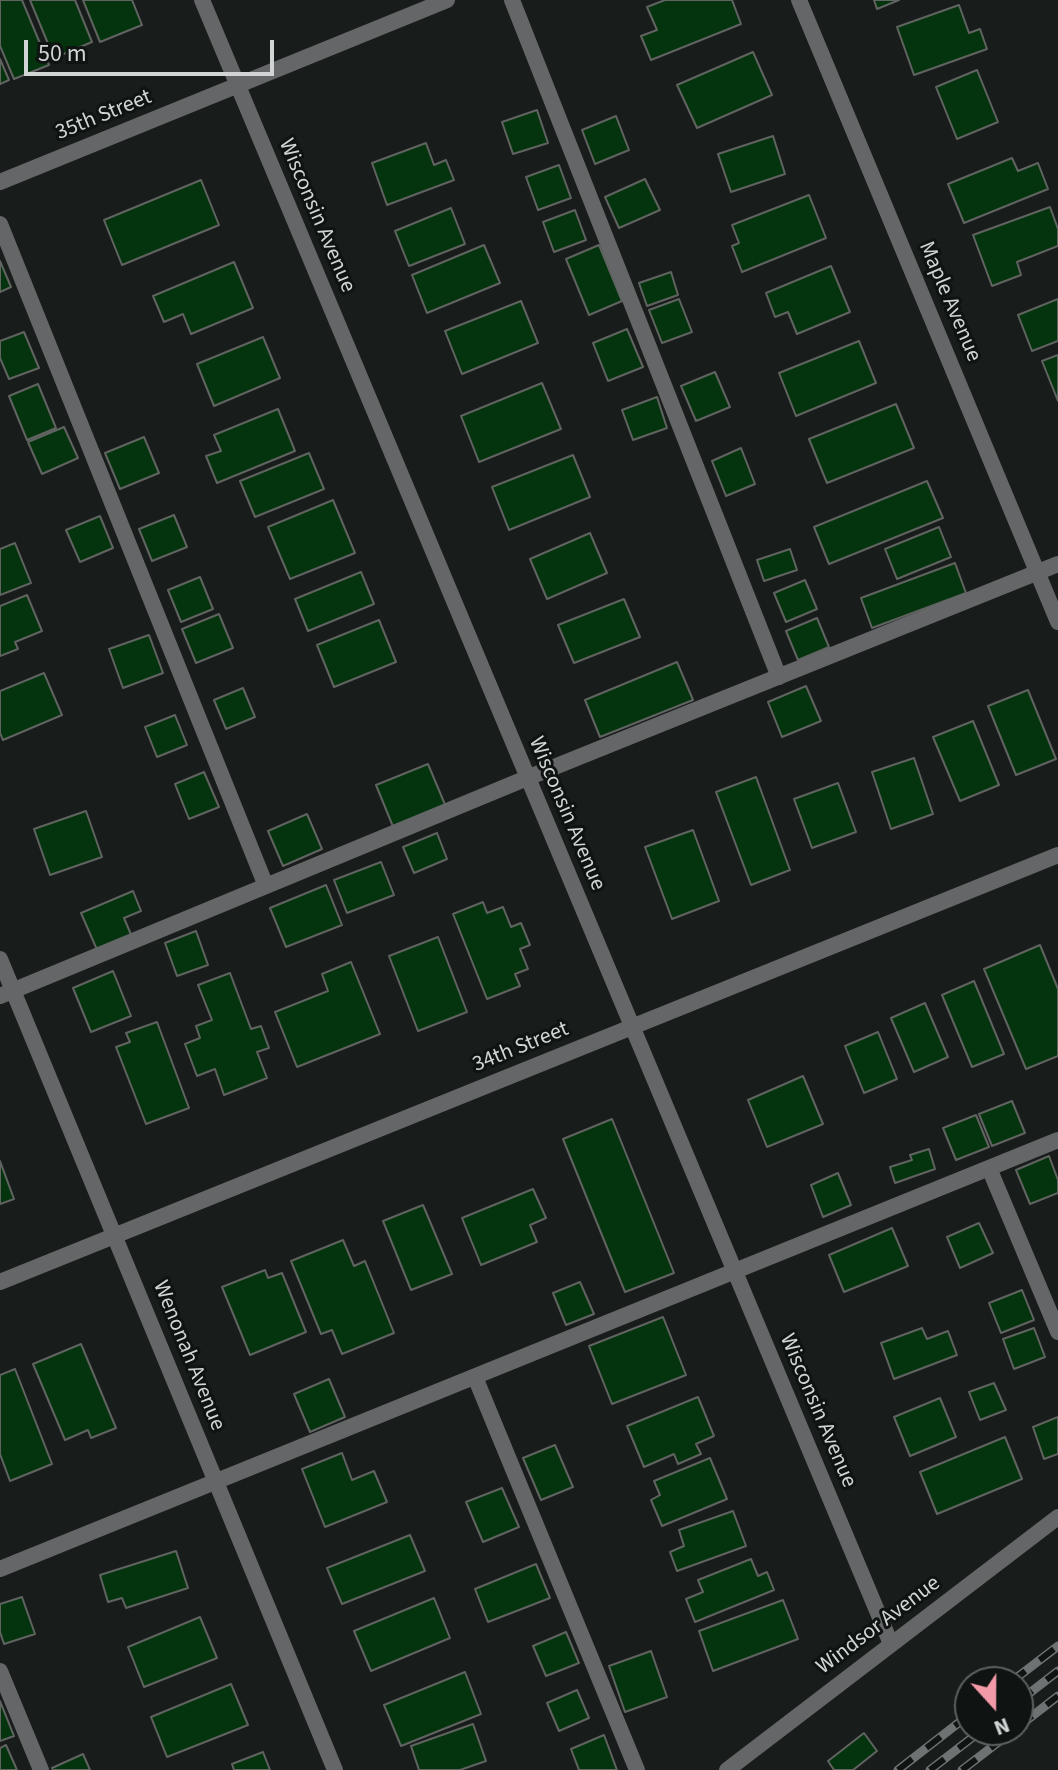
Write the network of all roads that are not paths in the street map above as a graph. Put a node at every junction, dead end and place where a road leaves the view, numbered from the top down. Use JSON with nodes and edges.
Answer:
{"nodes":[{"id":1,"x":202,"y":0,"type":"edge"},
{"id":2,"x":447,"y":0,"type":"edge"},
{"id":3,"x":512,"y":0,"type":"edge"},
{"id":4,"x":799,"y":0,"type":"edge"},
{"id":5,"x":237,"y":85,"type":"junction"},
{"id":6,"x":0,"y":182,"type":"edge"},
{"id":7,"x":0,"y":224,"type":"edge"},
{"id":8,"x":1058,"y":564,"type":"edge"},
{"id":9,"x":1038,"y":573,"type":"junction"},
{"id":10,"x":1058,"y":622,"type":"edge"},
{"id":11,"x":779,"y":677,"type":"junction"},
{"id":12,"x":527,"y":778,"type":"junction"},
{"id":13,"x":1058,"y":855,"type":"edge"},
{"id":14,"x":266,"y":886,"type":"junction"},
{"id":15,"x":0,"y":959,"type":"edge"},
{"id":16,"x":7,"y":994,"type":"edge"},
{"id":17,"x":631,"y":1027,"type":"junction"},
{"id":18,"x":1058,"y":1140,"type":"edge"},
{"id":19,"x":989,"y":1168,"type":"junction"},
{"id":20,"x":114,"y":1236,"type":"junction"},
{"id":21,"x":734,"y":1271,"type":"junction"},
{"id":22,"x":0,"y":1282,"type":"edge"},
{"id":23,"x":1058,"y":1332,"type":"edge"},
{"id":24,"x":475,"y":1377,"type":"junction"},
{"id":25,"x":216,"y":1482,"type":"junction"},
{"id":26,"x":1058,"y":1517,"type":"edge"},
{"id":27,"x":0,"y":1569,"type":"edge"},
{"id":28,"x":891,"y":1644,"type":"junction"},
{"id":29,"x":0,"y":1671,"type":"edge"},
{"id":30,"x":41,"y":1770,"type":"edge"},
{"id":31,"x":335,"y":1770,"type":"edge"},
{"id":32,"x":637,"y":1770,"type":"edge"},
{"id":33,"x":727,"y":1770,"type":"edge"}],
"edges":[{"from":1,"to":5,"type":"street","name":"Wisconsin Avenue"},
{"from":2,"to":5,"type":"street","name":"35th Street"},
{"from":3,"to":11,"type":"street"},
{"from":4,"to":9,"type":"street","name":"Maple Avenue"},
{"from":5,"to":6,"type":"street","name":"35th Street"},
{"from":5,"to":12,"type":"street","name":"Wisconsin Avenue"},
{"from":7,"to":14,"type":"street"},
{"from":8,"to":9,"type":"street"},
{"from":9,"to":10,"type":"street","name":"Maple Avenue"},
{"from":9,"to":11,"type":"street"},
{"from":11,"to":12,"type":"street"},
{"from":12,"to":14,"type":"street"},
{"from":12,"to":17,"type":"street","name":"Wisconsin Avenue"},
{"from":13,"to":17,"type":"street","name":"34th Street"},
{"from":14,"to":16,"type":"street"},
{"from":15,"to":16,"type":"street","name":"Wenonah Avenue"},
{"from":16,"to":20,"type":"street","name":"Wenonah Avenue"},
{"from":17,"to":20,"type":"street","name":"34th Street"},
{"from":17,"to":21,"type":"street","name":"Wisconsin Avenue"},
{"from":18,"to":19,"type":"street"},
{"from":19,"to":21,"type":"street"},
{"from":19,"to":23,"type":"street"},
{"from":20,"to":22,"type":"street","name":"34th Street"},
{"from":20,"to":25,"type":"street","name":"Wenonah Avenue"},
{"from":21,"to":24,"type":"street"},
{"from":21,"to":28,"type":"street","name":"Wisconsin Avenue"},
{"from":24,"to":25,"type":"street"},
{"from":24,"to":32,"type":"street"},
{"from":25,"to":27,"type":"street"},
{"from":25,"to":31,"type":"street","name":"Wenonah Avenue"},
{"from":26,"to":28,"type":"street","name":"Windsor Avenue"},
{"from":28,"to":33,"type":"street","name":"Windsor Avenue"},
{"from":29,"to":30,"type":"street"}]}
